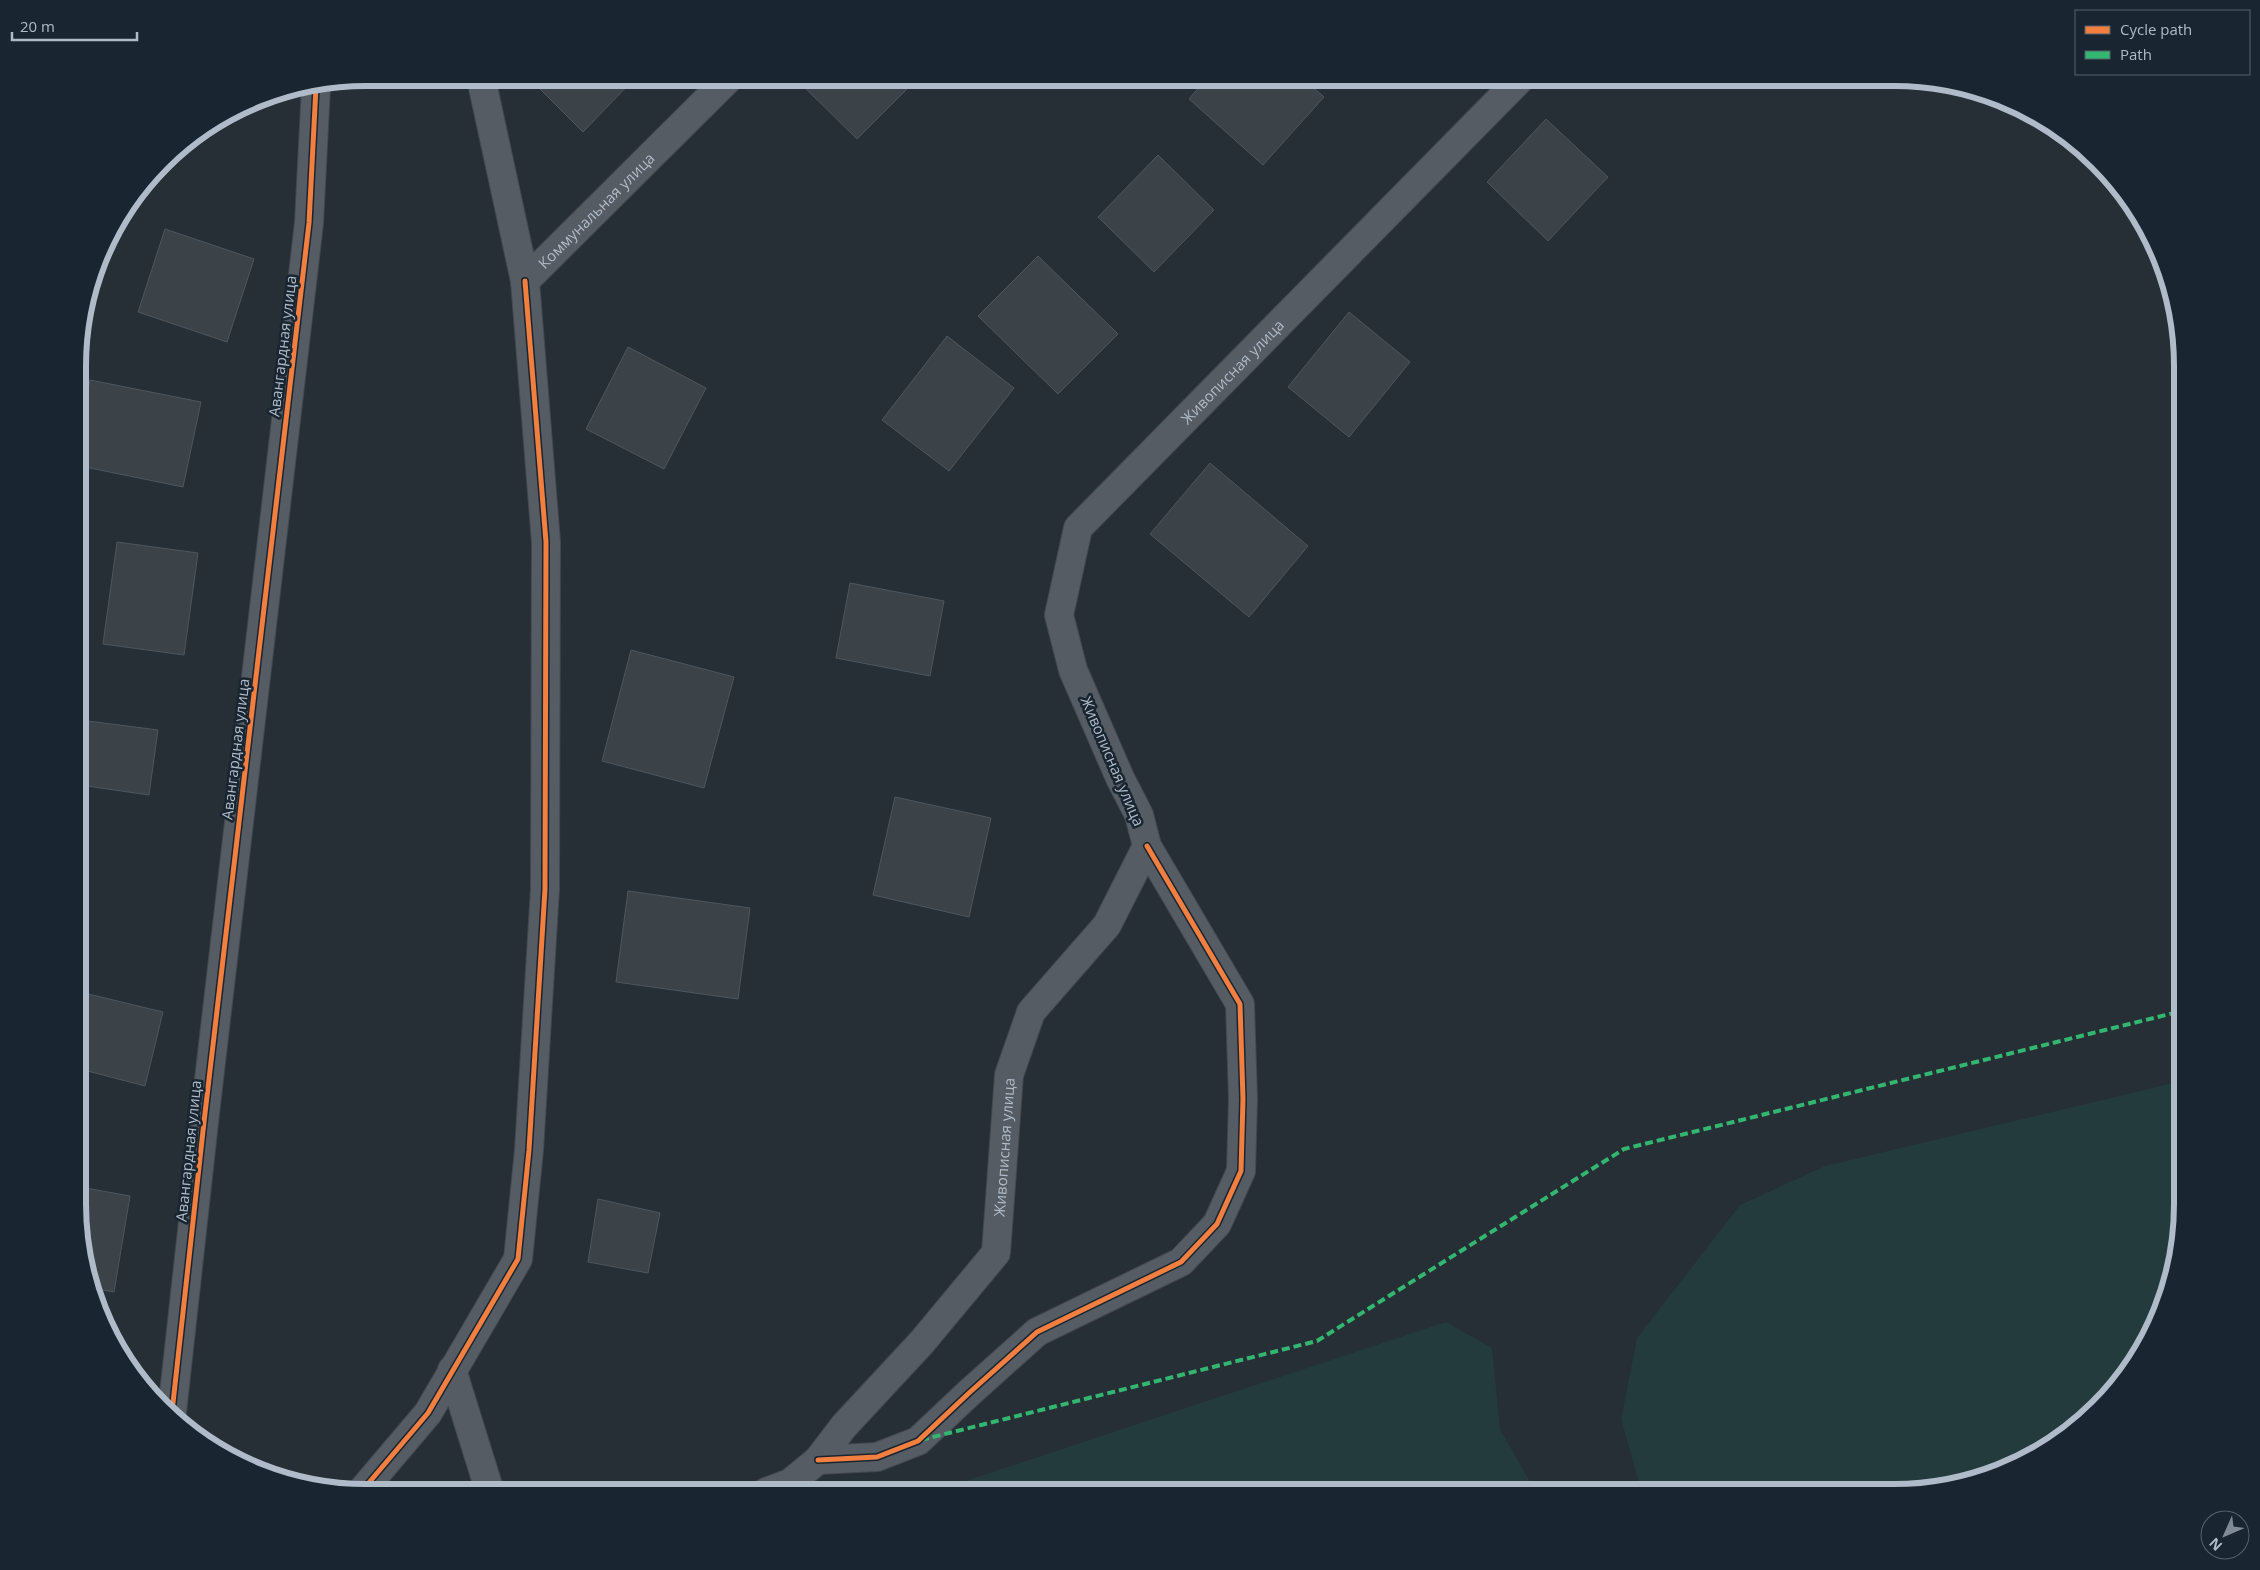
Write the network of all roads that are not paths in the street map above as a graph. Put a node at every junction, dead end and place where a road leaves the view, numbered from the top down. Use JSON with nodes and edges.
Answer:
{"nodes":[{"id":1,"x":483,"y":86,"type":"edge"},
{"id":2,"x":721,"y":86,"type":"edge"},
{"id":3,"x":1512,"y":86,"type":"edge"},
{"id":4,"x":316,"y":91,"type":"edge"},
{"id":5,"x":525,"y":281,"type":"junction"},
{"id":6,"x":1146,"y":846,"type":"junction"},
{"id":7,"x":452,"y":1370,"type":"junction"},
{"id":8,"x":173,"y":1406,"type":"edge"},
{"id":9,"x":818,"y":1460,"type":"junction"},
{"id":10,"x":368,"y":1484,"type":"edge"},
{"id":11,"x":488,"y":1484,"type":"edge"},
{"id":12,"x":787,"y":1484,"type":"edge"}],
"edges":[{"from":1,"to":5,"type":"street","name":"Коммунальная улица"},
{"from":2,"to":5,"type":"street","name":"Коммунальная улица"},
{"from":3,"to":6,"type":"street","name":"Живописная улица"},
{"from":4,"to":8,"type":"street","name":"Авангардная улица"},
{"from":5,"to":7,"type":"street"},
{"from":6,"to":9,"type":"street","name":"Живописная улица"},
{"from":6,"to":9,"type":"street"},
{"from":7,"to":10,"type":"street"},
{"from":7,"to":11,"type":"street"},
{"from":9,"to":12,"type":"street","name":"Живописная улица"}]}
